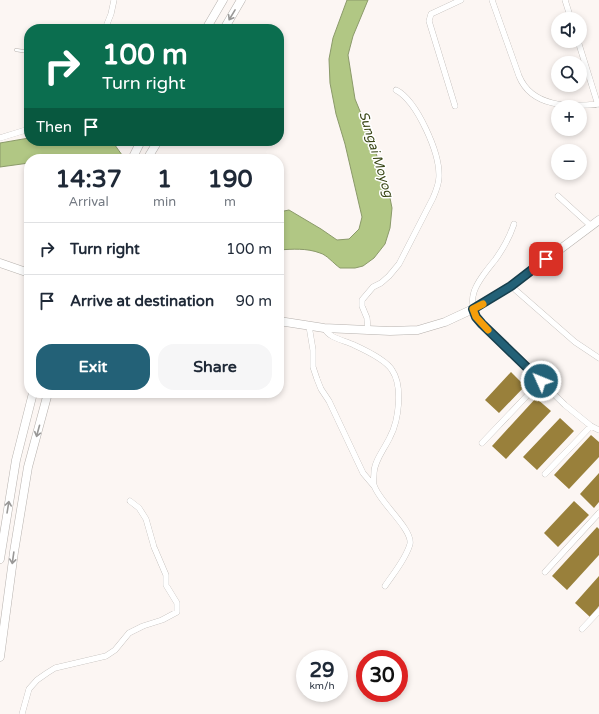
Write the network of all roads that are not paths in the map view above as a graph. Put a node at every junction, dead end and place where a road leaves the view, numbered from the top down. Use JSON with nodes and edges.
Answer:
{"nodes":[{"id":1,"x":114,"y":0,"type":"edge"},
{"id":2,"x":223,"y":0,"type":"edge"},
{"id":3,"x":241,"y":0,"type":"edge"},
{"id":4,"x":461,"y":0,"type":"edge"},
{"id":5,"x":492,"y":0,"type":"edge"},
{"id":6,"x":565,"y":0,"type":"edge"},
{"id":7,"x":569,"y":12,"type":"edge"},
{"id":8,"x":107,"y":24,"type":"edge"},
{"id":9,"x":209,"y":24,"type":"edge"},
{"id":10,"x":227,"y":24,"type":"edge"},
{"id":11,"x":580,"y":48,"type":"edge"},
{"id":12,"x":16,"y":50,"type":"dead end"},
{"id":13,"x":24,"y":51,"type":"edge"},
{"id":14,"x":396,"y":90,"type":"dead end"},
{"id":15,"x":598,"y":104,"type":"edge"},
{"id":16,"x":455,"y":106,"type":"dead end"},
{"id":17,"x":24,"y":131,"type":"edge"},
{"id":18,"x":0,"y":138,"type":"edge"},
{"id":19,"x":558,"y":196,"type":"dead end"},
{"id":20,"x":599,"y":220,"type":"edge"},
{"id":21,"x":514,"y":224,"type":"dead end"},
{"id":22,"x":591,"y":226,"type":"junction"},
{"id":23,"x":0,"y":263,"type":"edge"},
{"id":24,"x":24,"y":271,"type":"edge"},
{"id":25,"x":511,"y":286,"type":"junction"},
{"id":26,"x":473,"y":309,"type":"junction"},
{"id":27,"x":284,"y":322,"type":"edge"},
{"id":28,"x":309,"y":326,"type":"junction"},
{"id":29,"x":324,"y":328,"type":"junction"},
{"id":30,"x":368,"y":331,"type":"junction"},
{"id":31,"x":599,"y":358,"type":"edge"},
{"id":32,"x":541,"y":381,"type":"junction"},
{"id":33,"x":32,"y":398,"type":"edge"},
{"id":34,"x":47,"y":398,"type":"edge"},
{"id":35,"x":591,"y":426,"type":"junction"},
{"id":36,"x":599,"y":430,"type":"edge"},
{"id":37,"x":482,"y":443,"type":"dead end"},
{"id":38,"x":545,"y":474,"type":"dead end"},
{"id":39,"x":374,"y":486,"type":"junction"},
{"id":40,"x":130,"y":502,"type":"dead end"},
{"id":41,"x":599,"y":513,"type":"edge"},
{"id":42,"x":0,"y":559,"type":"edge"},
{"id":43,"x":545,"y":572,"type":"dead end"},
{"id":44,"x":385,"y":586,"type":"dead end"},
{"id":45,"x":599,"y":611,"type":"edge"},
{"id":46,"x":582,"y":629,"type":"dead end"},
{"id":47,"x":0,"y":657,"type":"edge"},
{"id":48,"x":22,"y":714,"type":"edge"}],
"edges":[{"from":1,"to":8,"type":"street"},
{"from":2,"to":9,"type":"main road"},
{"from":3,"to":10,"type":"main road","one_way":true},
{"from":4,"to":16,"type":"street"},
{"from":5,"to":15,"type":"street"},
{"from":6,"to":7,"type":"street"},
{"from":11,"to":15,"type":"street"},
{"from":12,"to":13,"type":"lane"},
{"from":14,"to":30,"type":"street"},
{"from":17,"to":18,"type":"street"},
{"from":19,"to":22,"type":"street"},
{"from":20,"to":22,"type":"main road"},
{"from":21,"to":26,"type":"street"},
{"from":22,"to":25,"type":"main road"},
{"from":23,"to":24,"type":"main road"},
{"from":25,"to":26,"type":"main road"},
{"from":25,"to":31,"type":"street"},
{"from":26,"to":30,"type":"main road"},
{"from":26,"to":32,"type":"street"},
{"from":27,"to":28,"type":"main road"},
{"from":28,"to":29,"type":"main road"},
{"from":28,"to":39,"type":"street"},
{"from":29,"to":30,"type":"main road"},
{"from":29,"to":39,"type":"street"},
{"from":32,"to":35,"type":"street"},
{"from":32,"to":37,"type":"street"},
{"from":42,"to":33,"type":"main road","one_way":true},
{"from":34,"to":47,"type":"main road","one_way":true},
{"from":35,"to":36,"type":"street"},
{"from":35,"to":38,"type":"street"},
{"from":39,"to":44,"type":"street"},
{"from":40,"to":48,"type":"street"},
{"from":41,"to":43,"type":"street"},
{"from":45,"to":46,"type":"street"}]}
